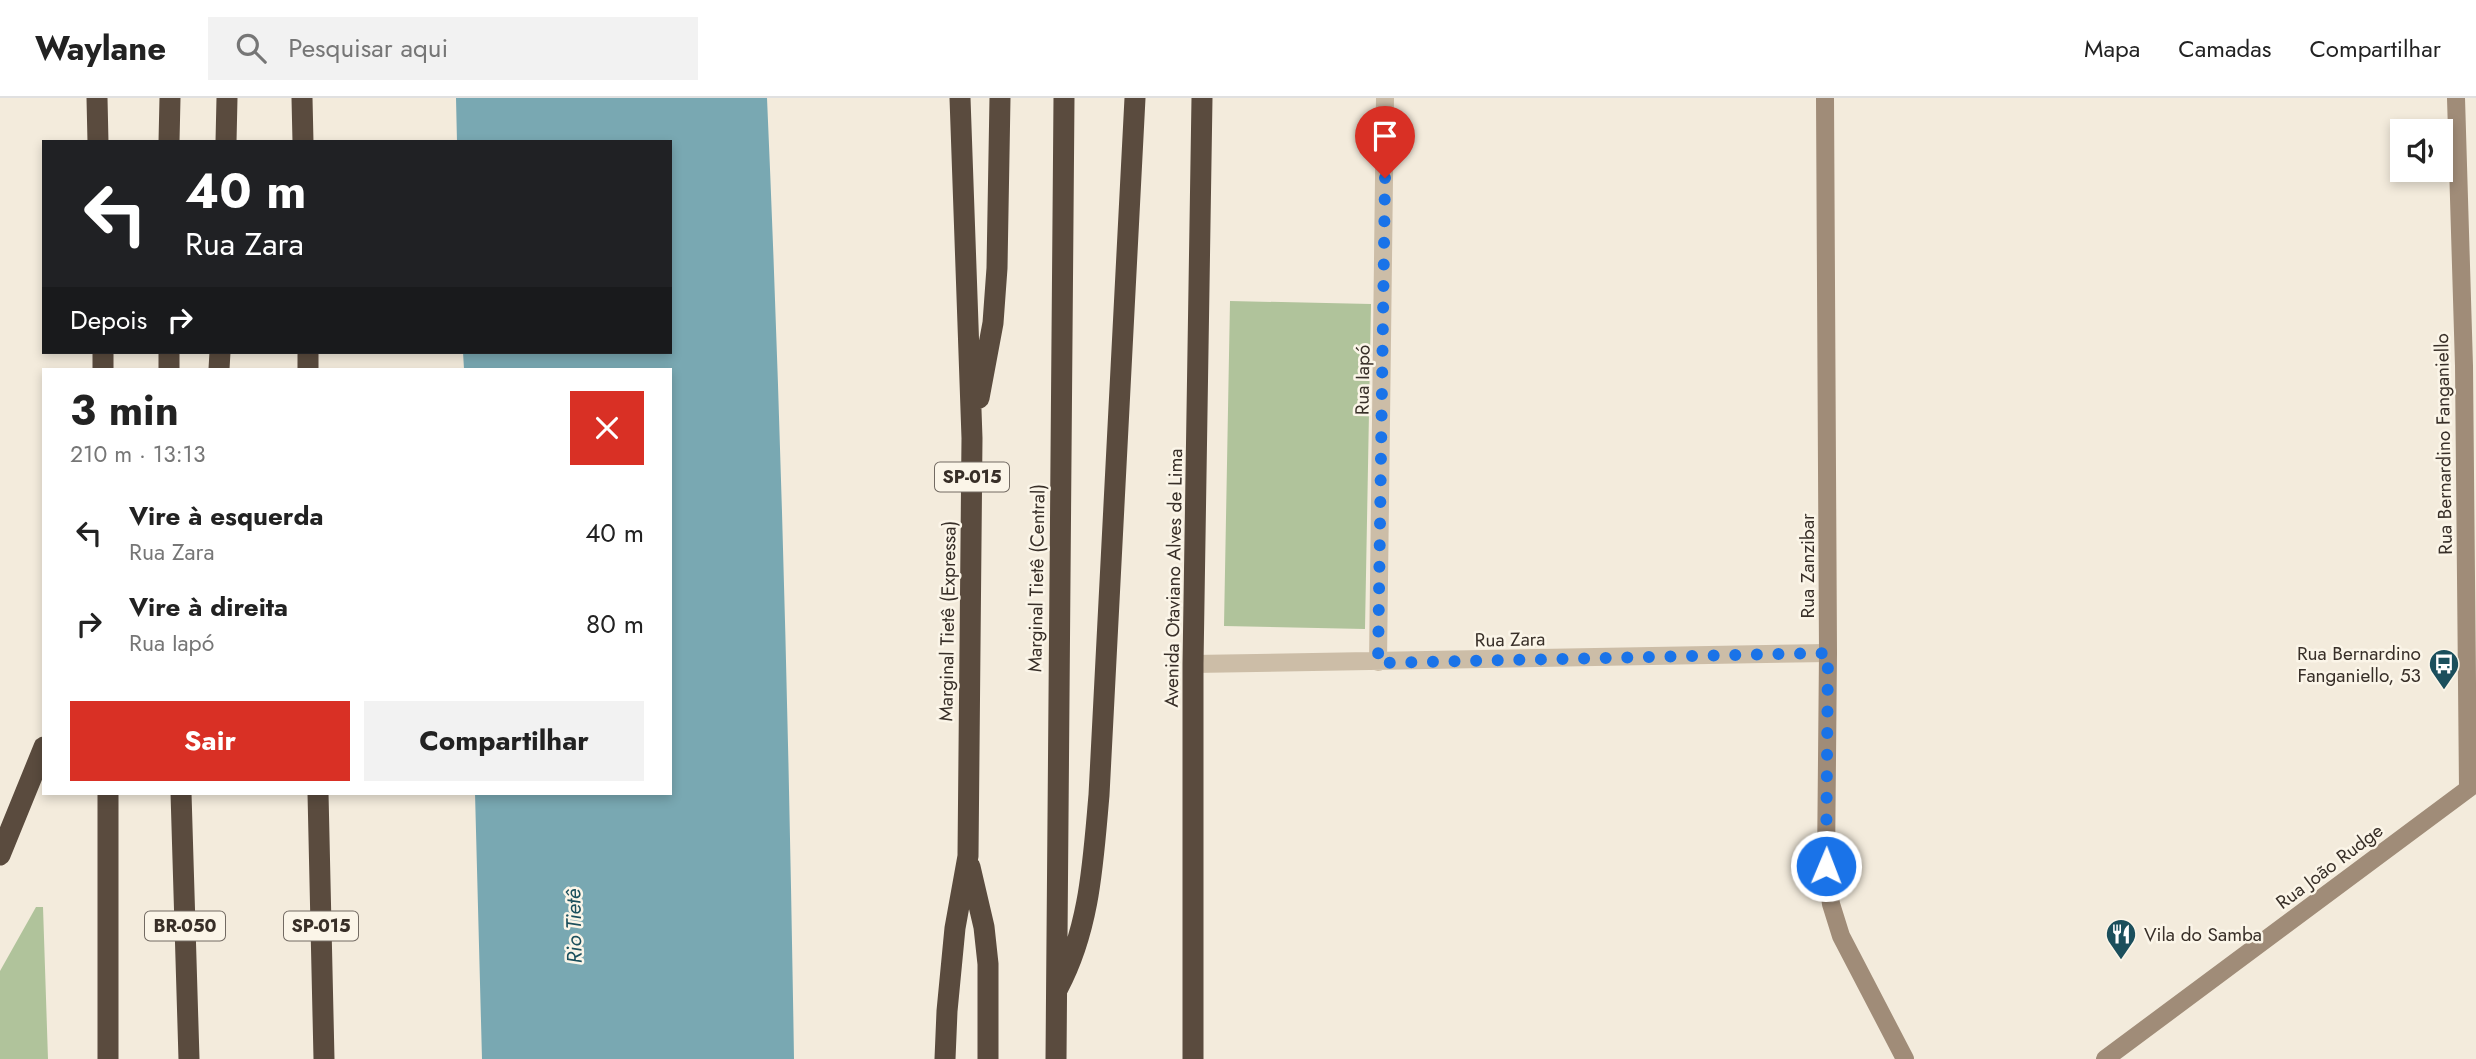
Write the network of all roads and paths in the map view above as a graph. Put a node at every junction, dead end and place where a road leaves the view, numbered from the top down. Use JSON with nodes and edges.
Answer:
{"nodes":[{"id":1,"x":97,"y":98,"type":"edge"},
{"id":2,"x":170,"y":98,"type":"edge"},
{"id":3,"x":228,"y":98,"type":"edge"},
{"id":4,"x":302,"y":98,"type":"edge"},
{"id":5,"x":960,"y":98,"type":"edge"},
{"id":6,"x":1000,"y":98,"type":"edge"},
{"id":7,"x":1064,"y":98,"type":"edge"},
{"id":8,"x":1135,"y":98,"type":"edge"},
{"id":9,"x":1202,"y":98,"type":"edge"},
{"id":10,"x":1385,"y":98,"type":"edge"},
{"id":11,"x":1825,"y":98,"type":"edge"},
{"id":12,"x":2456,"y":98,"type":"edge"},
{"id":13,"x":98,"y":140,"type":"edge"},
{"id":14,"x":169,"y":140,"type":"edge"},
{"id":15,"x":226,"y":140,"type":"edge"},
{"id":16,"x":303,"y":140,"type":"edge"},
{"id":17,"x":972,"y":438,"type":"junction"},
{"id":18,"x":1828,"y":653,"type":"junction"},
{"id":19,"x":1378,"y":663,"type":"junction"},
{"id":20,"x":1194,"y":664,"type":"junction"},
{"id":21,"x":42,"y":752,"type":"edge"},
{"id":22,"x":2472,"y":786,"type":"edge"},
{"id":23,"x":108,"y":795,"type":"edge"},
{"id":24,"x":181,"y":795,"type":"edge"},
{"id":25,"x":318,"y":795,"type":"edge"},
{"id":26,"x":0,"y":855,"type":"edge"},
{"id":27,"x":968,"y":856,"type":"junction"},
{"id":28,"x":1055,"y":992,"type":"junction"},
{"id":29,"x":108,"y":1059,"type":"edge"},
{"id":30,"x":189,"y":1059,"type":"edge"},
{"id":31,"x":324,"y":1059,"type":"edge"},
{"id":32,"x":945,"y":1059,"type":"edge"},
{"id":33,"x":988,"y":1059,"type":"edge"},
{"id":34,"x":1056,"y":1059,"type":"edge"},
{"id":35,"x":1193,"y":1059,"type":"edge"},
{"id":36,"x":1905,"y":1059,"type":"edge"},
{"id":37,"x":2105,"y":1059,"type":"edge"}],
"edges":[{"from":1,"to":13,"type":"highway"},
{"from":2,"to":14,"type":"highway"},
{"from":3,"to":15,"type":"highway"},
{"from":4,"to":16,"type":"highway"},
{"from":5,"to":17,"type":"highway","name":"Marginal Tietê (Expressa)","number":"SP-015"},
{"from":6,"to":17,"type":"highway"},
{"from":7,"to":28,"type":"highway","name":"Marginal Tietê (Central)"},
{"from":8,"to":28,"type":"highway"},
{"from":9,"to":20,"type":"highway","name":"Avenida Otaviano Alves de Lima"},
{"from":10,"to":19,"type":"street","name":"Rua Iapó"},
{"from":11,"to":18,"type":"street","name":"Rua Zanzibar"},
{"from":12,"to":22,"type":"street","name":"Rua Bernardino Fanganiello"},
{"from":17,"to":27,"type":"highway","name":"Marginal Tietê (Expressa)","number":"SP-015"},
{"from":18,"to":19,"type":"street","name":"Rua Zara"},
{"from":18,"to":36,"type":"street","name":"Rua Zanzibar"},
{"from":19,"to":20,"type":"street","name":"Rua Zara"},
{"from":20,"to":35,"type":"highway","name":"Avenida Otaviano Alves de Lima"},
{"from":21,"to":26,"type":"highway"},
{"from":22,"to":37,"type":"street","name":"Rua João Rudge"},
{"from":23,"to":29,"type":"highway"},
{"from":24,"to":30,"type":"highway","number":"BR-050"},
{"from":25,"to":31,"type":"highway","number":"SP-015"},
{"from":27,"to":32,"type":"highway","name":"Marginal Tietê (Expressa)","number":"SP-015"},
{"from":27,"to":33,"type":"highway","number":"SP-015"},
{"from":28,"to":34,"type":"highway","name":"Marginal Tietê (Central)"}]}
